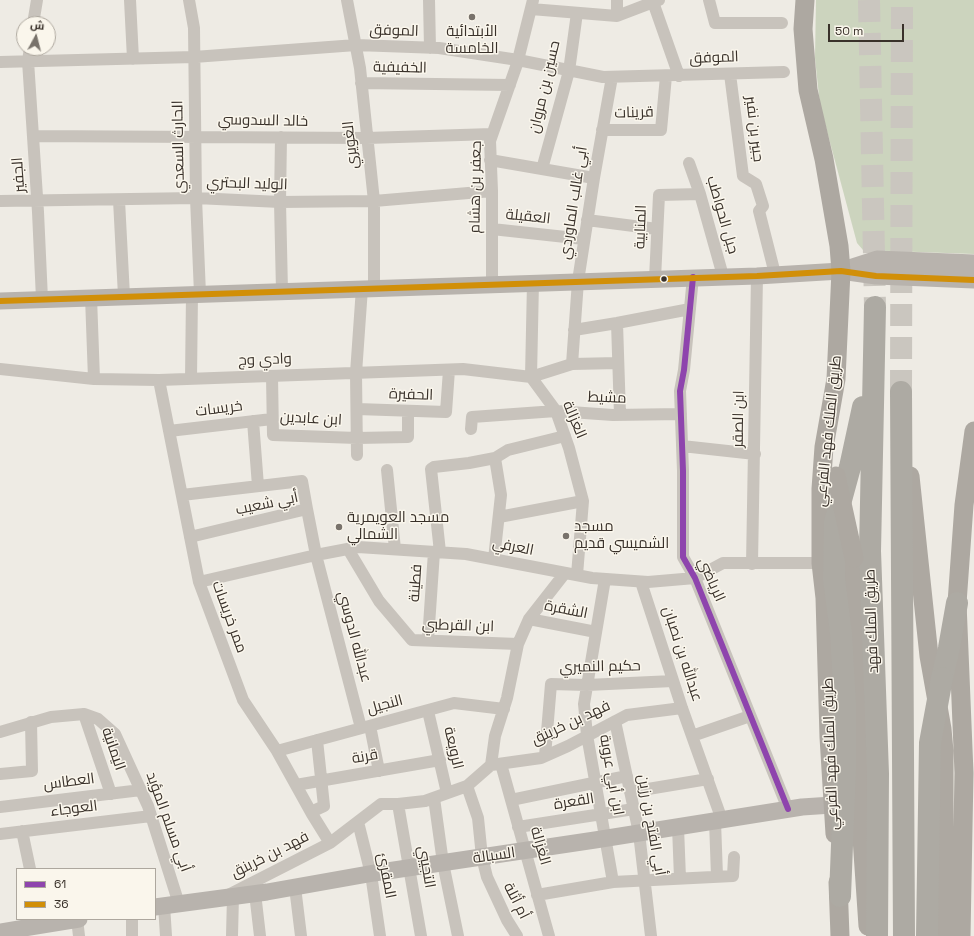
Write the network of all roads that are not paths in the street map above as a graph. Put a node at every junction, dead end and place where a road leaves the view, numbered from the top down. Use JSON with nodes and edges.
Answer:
{"nodes":[{"id":1,"x":37,"y":0,"type":"edge"},
{"id":2,"x":130,"y":0,"type":"edge"},
{"id":3,"x":189,"y":0,"type":"edge"},
{"id":4,"x":347,"y":0,"type":"edge"},
{"id":5,"x":429,"y":0,"type":"edge"},
{"id":6,"x":617,"y":0,"type":"edge"},
{"id":7,"x":710,"y":0,"type":"edge"},
{"id":8,"x":805,"y":0,"type":"edge"},
{"id":9,"x":656,"y":1,"type":"edge"},
{"id":10,"x":532,"y":4,"type":"edge"},
{"id":11,"x":577,"y":13,"type":"junction"},
{"id":12,"x":34,"y":16,"type":"edge"},
{"id":13,"x":617,"y":16,"type":"junction"},
{"id":14,"x":782,"y":23,"type":"dead end"},
{"id":15,"x":356,"y":46,"type":"junction"},
{"id":16,"x":430,"y":48,"type":"junction"},
{"id":17,"x":29,"y":56,"type":"edge"},
{"id":18,"x":194,"y":57,"type":"junction"},
{"id":19,"x":133,"y":59,"type":"junction"},
{"id":20,"x":518,"y":60,"type":"junction"},
{"id":21,"x":28,"y":61,"type":"junction"},
{"id":22,"x":0,"y":62,"type":"edge"},
{"id":23,"x":569,"y":71,"type":"junction"},
{"id":24,"x":784,"y":72,"type":"dead end"},
{"id":25,"x":730,"y":74,"type":"junction"},
{"id":26,"x":666,"y":76,"type":"junction"},
{"id":27,"x":679,"y":76,"type":"junction"},
{"id":28,"x":612,"y":77,"type":"junction"},
{"id":29,"x":361,"y":83,"type":"junction"},
{"id":30,"x":510,"y":85,"type":"junction"},
{"id":31,"x":602,"y":130,"type":"junction"},
{"id":32,"x":492,"y":134,"type":"junction"},
{"id":33,"x":33,"y":136,"type":"junction"},
{"id":34,"x":195,"y":136,"type":"junction"},
{"id":35,"x":281,"y":137,"type":"junction"},
{"id":36,"x":367,"y":138,"type":"junction"},
{"id":37,"x":490,"y":160,"type":"junction"},
{"id":38,"x":689,"y":163,"type":"dead end"},
{"id":39,"x":542,"y":169,"type":"junction"},
{"id":40,"x":594,"y":178,"type":"junction"},
{"id":41,"x":492,"y":191,"type":"junction"},
{"id":42,"x":700,"y":194,"type":"junction"},
{"id":43,"x":196,"y":198,"type":"junction"},
{"id":44,"x":119,"y":200,"type":"junction"},
{"id":45,"x":0,"y":201,"type":"edge"},
{"id":46,"x":374,"y":201,"type":"junction"},
{"id":47,"x":37,"y":202,"type":"junction"},
{"id":48,"x":280,"y":202,"type":"junction"},
{"id":49,"x":587,"y":220,"type":"junction"},
{"id":50,"x":492,"y":229,"type":"junction"},
{"id":51,"x":658,"y":229,"type":"junction"},
{"id":52,"x":584,"y":239,"type":"junction"},
{"id":53,"x":974,"y":263,"type":"edge"},
{"id":54,"x":841,"y":271,"type":"junction"},
{"id":55,"x":775,"y":274,"type":"junction"},
{"id":56,"x":723,"y":276,"type":"junction"},
{"id":57,"x":757,"y":276,"type":"junction"},
{"id":58,"x":693,"y":277,"type":"junction"},
{"id":59,"x":656,"y":279,"type":"junction"},
{"id":60,"x":974,"y":280,"type":"edge"},
{"id":61,"x":578,"y":281,"type":"junction"},
{"id":62,"x":533,"y":282,"type":"junction"},
{"id":63,"x":492,"y":284,"type":"junction"},
{"id":64,"x":368,"y":288,"type":"junction"},
{"id":65,"x":282,"y":291,"type":"junction"},
{"id":66,"x":196,"y":294,"type":"junction"},
{"id":67,"x":124,"y":296,"type":"junction"},
{"id":68,"x":91,"y":298,"type":"junction"},
{"id":69,"x":42,"y":299,"type":"junction"},
{"id":70,"x":0,"y":301,"type":"edge"},
{"id":71,"x":690,"y":309,"type":"junction"},
{"id":72,"x":617,"y":323,"type":"junction"},
{"id":73,"x":574,"y":330,"type":"junction"},
{"id":74,"x":618,"y":363,"type":"junction"},
{"id":75,"x":572,"y":364,"type":"junction"},
{"id":76,"x":0,"y":369,"type":"edge"},
{"id":77,"x":449,"y":370,"type":"junction"},
{"id":78,"x":356,"y":373,"type":"junction"},
{"id":79,"x":272,"y":376,"type":"junction"},
{"id":80,"x":530,"y":377,"type":"junction"},
{"id":81,"x":94,"y":379,"type":"junction"},
{"id":82,"x":191,"y":379,"type":"junction"},
{"id":83,"x":836,"y":379,"type":"junction"},
{"id":84,"x":159,"y":380,"type":"junction"},
{"id":85,"x":901,"y":392,"type":"joint"},
{"id":86,"x":357,"y":409,"type":"junction"},
{"id":87,"x":408,"y":411,"type":"junction"},
{"id":88,"x":556,"y":412,"type":"junction"},
{"id":89,"x":681,"y":414,"type":"junction"},
{"id":90,"x":620,"y":415,"type":"junction"},
{"id":91,"x":272,"y":419,"type":"junction"},
{"id":92,"x":253,"y":421,"type":"junction"},
{"id":93,"x":471,"y":429,"type":"dead end"},
{"id":94,"x":169,"y":431,"type":"junction"},
{"id":95,"x":974,"y":431,"type":"edge"},
{"id":96,"x":565,"y":436,"type":"junction"},
{"id":97,"x":357,"y":438,"type":"junction"},
{"id":98,"x":682,"y":446,"type":"junction"},
{"id":99,"x":755,"y":454,"type":"junction"},
{"id":100,"x":357,"y":455,"type":"dead end"},
{"id":101,"x":495,"y":458,"type":"junction"},
{"id":102,"x":387,"y":470,"type":"dead end"},
{"id":103,"x":258,"y":486,"type":"junction"},
{"id":104,"x":182,"y":495,"type":"junction"},
{"id":105,"x":583,"y":501,"type":"junction"},
{"id":106,"x":307,"y":510,"type":"junction"},
{"id":107,"x":499,"y":517,"type":"junction"},
{"id":108,"x":190,"y":537,"type":"junction"},
{"id":109,"x":348,"y":549,"type":"junction"},
{"id":110,"x":396,"y":549,"type":"junction"},
{"id":111,"x":437,"y":552,"type":"junction"},
{"id":112,"x":316,"y":555,"type":"junction"},
{"id":113,"x":494,"y":559,"type":"junction"},
{"id":114,"x":821,"y":563,"type":"junction"},
{"id":115,"x":752,"y":564,"type":"junction"},
{"id":116,"x":565,"y":572,"type":"junction"},
{"id":117,"x":577,"y":575,"type":"junction"},
{"id":118,"x":695,"y":578,"type":"junction"},
{"id":119,"x":605,"y":579,"type":"junction"},
{"id":120,"x":199,"y":582,"type":"junction"},
{"id":121,"x":641,"y":582,"type":"junction"},
{"id":122,"x":957,"y":603,"type":"junction"},
{"id":123,"x":529,"y":619,"type":"junction"},
{"id":124,"x":596,"y":632,"type":"junction"},
{"id":125,"x":428,"y":640,"type":"junction"},
{"id":126,"x":518,"y":644,"type":"junction"},
{"id":127,"x":673,"y":681,"type":"junction"},
{"id":128,"x":587,"y":685,"type":"junction"},
{"id":129,"x":504,"y":708,"type":"junction"},
{"id":130,"x":682,"y":708,"type":"junction"},
{"id":131,"x":428,"y":710,"type":"junction"},
{"id":132,"x":84,"y":714,"type":"junction"},
{"id":133,"x":750,"y":716,"type":"junction"},
{"id":134,"x":615,"y":721,"type":"junction"},
{"id":135,"x":31,"y":722,"type":"junction"},
{"id":136,"x":366,"y":727,"type":"junction"},
{"id":137,"x":0,"y":732,"type":"edge"},
{"id":138,"x":587,"y":736,"type":"junction"},
{"id":139,"x":692,"y":736,"type":"junction"},
{"id":140,"x":316,"y":740,"type":"junction"},
{"id":141,"x":277,"y":750,"type":"junction"},
{"id":142,"x":545,"y":756,"type":"junction"},
{"id":143,"x":440,"y":760,"type":"junction"},
{"id":144,"x":496,"y":764,"type":"junction"},
{"id":145,"x":379,"y":771,"type":"junction"},
{"id":146,"x":969,"y":772,"type":"edge"},
{"id":147,"x":0,"y":774,"type":"edge"},
{"id":148,"x":627,"y":776,"type":"junction"},
{"id":149,"x":708,"y":779,"type":"junction"},
{"id":150,"x":321,"y":781,"type":"junction"},
{"id":151,"x":596,"y":782,"type":"junction"},
{"id":152,"x":296,"y":786,"type":"junction"},
{"id":153,"x":467,"y":786,"type":"junction"},
{"id":154,"x":141,"y":790,"type":"junction"},
{"id":155,"x":630,"y":792,"type":"junction"},
{"id":156,"x":448,"y":793,"type":"junction"},
{"id":157,"x":111,"y":794,"type":"junction"},
{"id":158,"x":434,"y":798,"type":"junction"},
{"id":159,"x":511,"y":800,"type":"junction"},
{"id":160,"x":398,"y":804,"type":"junction"},
{"id":161,"x":832,"y":805,"type":"junction"},
{"id":162,"x":0,"y":807,"type":"edge"},
{"id":163,"x":634,"y":808,"type":"junction"},
{"id":164,"x":788,"y":809,"type":"junction"},
{"id":165,"x":311,"y":812,"type":"junction"},
{"id":166,"x":602,"y":814,"type":"junction"},
{"id":167,"x":151,"y":816,"type":"junction"},
{"id":168,"x":719,"y":820,"type":"junction"},
{"id":169,"x":358,"y":822,"type":"junction"},
{"id":170,"x":518,"y":827,"type":"junction"},
{"id":171,"x":678,"y":827,"type":"junction"},
{"id":172,"x":22,"y":831,"type":"junction"},
{"id":173,"x":639,"y":833,"type":"junction"},
{"id":174,"x":0,"y":834,"type":"edge"},
{"id":175,"x":606,"y":839,"type":"junction"},
{"id":176,"x":330,"y":842,"type":"junction"},
{"id":177,"x":525,"y":851,"type":"junction"},
{"id":178,"x":734,"y":856,"type":"dead end"},
{"id":179,"x":482,"y":857,"type":"junction"},
{"id":180,"x":443,"y":863,"type":"junction"},
{"id":181,"x":30,"y":868,"type":"edge"},
{"id":182,"x":410,"y":868,"type":"junction"},
{"id":183,"x":371,"y":874,"type":"junction"},
{"id":184,"x":717,"y":876,"type":"junction"},
{"id":185,"x":680,"y":878,"type":"junction"},
{"id":186,"x":645,"y":880,"type":"junction"},
{"id":187,"x":613,"y":882,"type":"junction"},
{"id":188,"x":295,"y":887,"type":"junction"},
{"id":189,"x":255,"y":893,"type":"junction"},
{"id":190,"x":538,"y":896,"type":"junction"},
{"id":191,"x":840,"y":896,"type":"junction"},
{"id":192,"x":228,"y":897,"type":"junction"},
{"id":193,"x":166,"y":905,"type":"edge"},
{"id":194,"x":66,"y":920,"type":"edge"},
{"id":195,"x":78,"y":920,"type":"edge"},
{"id":196,"x":132,"y":920,"type":"edge"},
{"id":197,"x":42,"y":922,"type":"edge"},
{"id":198,"x":6,"y":933,"type":"edge"},
{"id":199,"x":79,"y":936,"type":"edge"},
{"id":200,"x":132,"y":936,"type":"edge"},
{"id":201,"x":166,"y":936,"type":"edge"},
{"id":202,"x":232,"y":936,"type":"edge"},
{"id":203,"x":260,"y":936,"type":"edge"},
{"id":204,"x":301,"y":936,"type":"edge"},
{"id":205,"x":380,"y":936,"type":"edge"},
{"id":206,"x":422,"y":936,"type":"edge"},
{"id":207,"x":458,"y":936,"type":"edge"},
{"id":208,"x":517,"y":936,"type":"edge"},
{"id":209,"x":549,"y":936,"type":"edge"},
{"id":210,"x":651,"y":936,"type":"edge"},
{"id":211,"x":840,"y":936,"type":"edge"},
{"id":212,"x":869,"y":936,"type":"edge"},
{"id":213,"x":877,"y":936,"type":"edge"},
{"id":214,"x":904,"y":936,"type":"edge"},
{"id":215,"x":927,"y":936,"type":"edge"},
{"id":216,"x":944,"y":936,"type":"edge"},
{"id":217,"x":961,"y":936,"type":"edge"}],
"edges":[{"from":1,"to":12,"type":"street"},
{"from":2,"to":19,"type":"street"},
{"from":3,"to":18,"type":"street","name":"الحارث السعدي"},
{"from":4,"to":15,"type":"street","name":"الغويري"},
{"from":5,"to":16,"type":"street"},
{"from":6,"to":13,"type":"street"},
{"from":7,"to":14,"type":"street"},
{"from":8,"to":54,"type":"main road","name":"طريق الملك فهد الفرعي"},
{"from":9,"to":13,"type":"street"},
{"from":9,"to":27,"type":"street"},
{"from":10,"to":11,"type":"street"},
{"from":10,"to":20,"type":"street","name":"جعفر بن هشام"},
{"from":11,"to":13,"type":"street"},
{"from":11,"to":23,"type":"street","name":"حسين بن مروان"},
{"from":15,"to":16,"type":"street","name":"الموفق"},
{"from":15,"to":18,"type":"street","name":"الموفق"},
{"from":15,"to":29,"type":"street","name":"الغويري"},
{"from":16,"to":20,"type":"street","name":"الموفق"},
{"from":17,"to":21,"type":"street","name":"الجفير"},
{"from":18,"to":19,"type":"street","name":"الموفق"},
{"from":18,"to":34,"type":"street","name":"الحارث السعدي"},
{"from":19,"to":21,"type":"street","name":"الموفق"},
{"from":20,"to":23,"type":"street","name":"الموفق"},
{"from":20,"to":30,"type":"street","name":"جعفر بن هشام"},
{"from":21,"to":22,"type":"street","name":"الموفق"},
{"from":21,"to":33,"type":"street","name":"الجفير"},
{"from":23,"to":28,"type":"street","name":"الموفق"},
{"from":23,"to":39,"type":"street","name":"حسين بن مروان"},
{"from":24,"to":25,"type":"street","name":"الموفق"},
{"from":25,"to":27,"type":"street","name":"الموفق"},
{"from":25,"to":55,"type":"street","name":"جبير بن نفير"},
{"from":26,"to":27,"type":"street","name":"الموفق"},
{"from":26,"to":28,"type":"street","name":"الموفق"},
{"from":26,"to":31,"type":"street","name":"قرينات"},
{"from":28,"to":31,"type":"street","name":"أبي غالب الماوردي"},
{"from":29,"to":30,"type":"street","name":"الخفيفية"},
{"from":29,"to":36,"type":"street","name":"الغويري"},
{"from":30,"to":32,"type":"street","name":"جعفر بن هشام"},
{"from":31,"to":40,"type":"street","name":"أبي غالب الماوردي"},
{"from":32,"to":36,"type":"street","name":"خالد السدوسي"},
{"from":32,"to":37,"type":"street","name":"جعفر بن هشام"},
{"from":33,"to":34,"type":"street","name":"خالد السدوسي"},
{"from":33,"to":47,"type":"street","name":"الجفير"},
{"from":34,"to":35,"type":"street","name":"خالد السدوسي"},
{"from":34,"to":43,"type":"street","name":"الحارث السعدي"},
{"from":35,"to":36,"type":"street","name":"خالد السدوسي"},
{"from":35,"to":48,"type":"street"},
{"from":36,"to":46,"type":"street","name":"الغويري"},
{"from":37,"to":39,"type":"street"},
{"from":37,"to":41,"type":"street","name":"جعفر بن هشام"},
{"from":38,"to":42,"type":"street","name":"جبل الحواطب"},
{"from":39,"to":40,"type":"street"},
{"from":40,"to":49,"type":"street","name":"أبي غالب الماوردي"},
{"from":41,"to":46,"type":"street","name":"الوليد البحتري"},
{"from":41,"to":50,"type":"street","name":"جعفر بن هشام"},
{"from":42,"to":51,"type":"street","name":"المنابية"},
{"from":42,"to":56,"type":"street","name":"جبل الحواطب"},
{"from":43,"to":44,"type":"street","name":"الوليد البحتري"},
{"from":43,"to":48,"type":"street","name":"الوليد البحتري"},
{"from":43,"to":66,"type":"street","name":"الحارث السعدي"},
{"from":44,"to":47,"type":"street","name":"الوليد البحتري"},
{"from":44,"to":67,"type":"street"},
{"from":45,"to":47,"type":"street","name":"الوليد البحتري"},
{"from":46,"to":48,"type":"street","name":"الوليد البحتري"},
{"from":46,"to":64,"type":"street","name":"الغويري"},
{"from":47,"to":69,"type":"street","name":"الجفير"},
{"from":48,"to":65,"type":"street"},
{"from":49,"to":51,"type":"street"},
{"from":49,"to":52,"type":"street","name":"أبي غالب الماوردي"},
{"from":50,"to":52,"type":"street","name":"العقيلة"},
{"from":50,"to":63,"type":"street","name":"جعفر بن هشام"},
{"from":51,"to":59,"type":"street","name":"المنابية"},
{"from":52,"to":61,"type":"street","name":"أبي غالب الماوردي"},
{"from":53,"to":54,"type":"street"},
{"from":54,"to":55,"type":"street"},
{"from":54,"to":60,"type":"street"},
{"from":54,"to":83,"type":"main road","name":"طريق الملك فهد الفرعي"},
{"from":55,"to":57,"type":"street"},
{"from":56,"to":57,"type":"street"},
{"from":56,"to":58,"type":"street"},
{"from":57,"to":99,"type":"street","name":"ابن الصقر"},
{"from":58,"to":59,"type":"street"},
{"from":58,"to":71,"type":"street","name":"الرياضي"},
{"from":59,"to":61,"type":"street"},
{"from":61,"to":62,"type":"street"},
{"from":61,"to":73,"type":"street","name":"أبي غالب الماوردي"},
{"from":62,"to":63,"type":"street"},
{"from":62,"to":80,"type":"street"},
{"from":63,"to":64,"type":"street"},
{"from":64,"to":65,"type":"street"},
{"from":64,"to":78,"type":"street","name":"الغويري"},
{"from":65,"to":66,"type":"street"},
{"from":66,"to":67,"type":"street"},
{"from":66,"to":82,"type":"street","name":"الحارث السعدي"},
{"from":67,"to":68,"type":"street"},
{"from":68,"to":69,"type":"street"},
{"from":68,"to":81,"type":"street"},
{"from":69,"to":70,"type":"street"},
{"from":71,"to":72,"type":"street"},
{"from":71,"to":89,"type":"street","name":"الرياضي"},
{"from":72,"to":73,"type":"street"},
{"from":72,"to":74,"type":"street"},
{"from":73,"to":75,"type":"street","name":"أبي غالب الماوردي"},
{"from":74,"to":75,"type":"street"},
{"from":74,"to":90,"type":"street"},
{"from":75,"to":80,"type":"street"},
{"from":76,"to":81,"type":"street","name":"وادي وج"},
{"from":77,"to":78,"type":"street","name":"وادي وج"},
{"from":77,"to":80,"type":"street","name":"وادي وج"},
{"from":77,"to":87,"type":"street","name":"الحفيرة"},
{"from":78,"to":79,"type":"street","name":"وادي وج"},
{"from":78,"to":86,"type":"street","name":"الغويري"},
{"from":79,"to":82,"type":"street","name":"وادي وج"},
{"from":79,"to":91,"type":"street","name":"ابن عابدين"},
{"from":80,"to":88,"type":"street","name":"الغزالة"},
{"from":81,"to":84,"type":"street","name":"وادي وج"},
{"from":82,"to":84,"type":"street","name":"وادي وج"},
{"from":83,"to":114,"type":"main road","name":"طريق الملك فهد الفرعي"},
{"from":83,"to":212,"type":"main road","bridge":true},
{"from":84,"to":94,"type":"street","name":"ممر خريسات"},
{"from":85,"to":214,"type":"highway","name":"طريق الملك فهد"},
{"from":85,"to":216,"type":"main road"},
{"from":86,"to":87,"type":"street","name":"الحفيرة"},
{"from":86,"to":97,"type":"street","name":"الغويري"},
{"from":87,"to":97,"type":"street"},
{"from":88,"to":90,"type":"street","name":"مشيط"},
{"from":88,"to":93,"type":"street","name":"مشيط"},
{"from":88,"to":96,"type":"street","name":"الغزالة"},
{"from":89,"to":90,"type":"street","name":"مشيط"},
{"from":89,"to":98,"type":"street","name":"الرياضي"},
{"from":91,"to":92,"type":"street","name":"خريسات"},
{"from":91,"to":97,"type":"street","name":"ابن عابدين"},
{"from":92,"to":94,"type":"street","name":"خريسات"},
{"from":92,"to":103,"type":"street"},
{"from":94,"to":104,"type":"street","name":"ممر خريسات"},
{"from":95,"to":122,"type":"main road"},
{"from":96,"to":101,"type":"street"},
{"from":96,"to":105,"type":"street","name":"الغزالة"},
{"from":97,"to":100,"type":"street","name":"الغويري"},
{"from":98,"to":99,"type":"street"},
{"from":98,"to":118,"type":"street","name":"الرياضي"},
{"from":99,"to":115,"type":"street","name":"ابن الصقر"},
{"from":101,"to":107,"type":"street"},
{"from":101,"to":111,"type":"street","name":"فطينة"},
{"from":102,"to":110,"type":"street"},
{"from":103,"to":104,"type":"street"},
{"from":103,"to":106,"type":"street"},
{"from":104,"to":108,"type":"street","name":"ممر خريسات"},
{"from":105,"to":107,"type":"street"},
{"from":105,"to":117,"type":"street","name":"الغزالة"},
{"from":106,"to":108,"type":"street","name":"أبي شعيب"},
{"from":106,"to":112,"type":"street","name":"أبي شعيب"},
{"from":107,"to":113,"type":"street"},
{"from":108,"to":120,"type":"street","name":"ممر خريسات"},
{"from":109,"to":110,"type":"street","name":"العرفي"},
{"from":109,"to":112,"type":"street","name":"العرفي"},
{"from":109,"to":125,"type":"street","name":"ابن القرطبي"},
{"from":110,"to":111,"type":"street","name":"العرفي"},
{"from":111,"to":113,"type":"street","name":"العرفي"},
{"from":111,"to":125,"type":"street","name":"فطينة"},
{"from":112,"to":120,"type":"street","name":"العرفي"},
{"from":112,"to":136,"type":"street","name":"عبدالله الدوسي"},
{"from":113,"to":116,"type":"street","name":"العرفي"},
{"from":114,"to":115,"type":"street","name":"العرفي"},
{"from":114,"to":161,"type":"main road","name":"طريق الملك فهد الفرعي"},
{"from":115,"to":118,"type":"street","name":"العرفي"},
{"from":116,"to":117,"type":"street","name":"العرفي"},
{"from":116,"to":123,"type":"street","name":"الغزالة"},
{"from":117,"to":119,"type":"street","name":"العرفي"},
{"from":118,"to":121,"type":"street","name":"العرفي"},
{"from":118,"to":133,"type":"street","name":"الرياضي"},
{"from":119,"to":121,"type":"street","name":"العرفي"},
{"from":119,"to":124,"type":"street","name":"ابن أبي عروبة"},
{"from":120,"to":141,"type":"street","name":"ممر خريسات"},
{"from":121,"to":127,"type":"street","name":"عبدالله بن نصبان"},
{"from":122,"to":146,"type":"main road"},
{"from":122,"to":215,"type":"highway","bridge":true},
{"from":123,"to":124,"type":"street","name":"الشقرة"},
{"from":123,"to":126,"type":"street","name":"الغزالة"},
{"from":124,"to":128,"type":"street","name":"ابن أبي عروبة"},
{"from":125,"to":126,"type":"street","name":"ابن القرطبي"},
{"from":126,"to":129,"type":"street","name":"الغزالة"},
{"from":127,"to":128,"type":"street","name":"حكيم النميري"},
{"from":127,"to":130,"type":"street","name":"عبدالله بن نصبان"},
{"from":128,"to":138,"type":"street","name":"ابن أبي عروبة"},
{"from":128,"to":142,"type":"street","name":"حكيم النميري"},
{"from":129,"to":131,"type":"street","name":"النجيل"},
{"from":129,"to":144,"type":"street","name":"الغزالة"},
{"from":130,"to":134,"type":"street","name":"فهد بن خرينق"},
{"from":130,"to":139,"type":"street","name":"عبدالله بن نصبان"},
{"from":131,"to":136,"type":"street","name":"النجيل"},
{"from":131,"to":143,"type":"street","name":"الرويعة"},
{"from":132,"to":135,"type":"street"},
{"from":132,"to":154,"type":"street","name":"أبي مسلم المؤيد"},
{"from":132,"to":157,"type":"street","name":"اليمانية"},
{"from":133,"to":139,"type":"street"},
{"from":133,"to":164,"type":"street","name":"الرياضي"},
{"from":134,"to":138,"type":"street","name":"فهد بن خرينق"},
{"from":134,"to":148,"type":"street","name":"أبي الفتح بن رزين"},
{"from":135,"to":137,"type":"street"},
{"from":135,"to":147,"type":"street"},
{"from":136,"to":140,"type":"street","name":"النجيل"},
{"from":136,"to":145,"type":"street","name":"عبدالله الدوسي"},
{"from":138,"to":142,"type":"street","name":"فهد بن خرينق"},
{"from":138,"to":151,"type":"street","name":"ابن أبي عروبة"},
{"from":139,"to":149,"type":"street","name":"عبدالله بن نصبان"},
{"from":140,"to":141,"type":"street","name":"النجيل"},
{"from":140,"to":150,"type":"street"},
{"from":141,"to":152,"type":"street","name":"ممر خريسات"},
{"from":142,"to":144,"type":"street","name":"فهد بن خرينق"},
{"from":143,"to":145,"type":"street","name":"قرنة"},
{"from":143,"to":156,"type":"street","name":"الرويعة"},
{"from":144,"to":153,"type":"street","name":"فهد بن خرينق"},
{"from":144,"to":159,"type":"street","name":"الغزالة"},
{"from":145,"to":150,"type":"street","name":"قرنة"},
{"from":146,"to":217,"type":"main road"},
{"from":148,"to":151,"type":"street"},
{"from":148,"to":155,"type":"street","name":"أبي الفتح بن رزين"},
{"from":149,"to":155,"type":"street"},
{"from":149,"to":168,"type":"street","name":"عبدالله بن نصبان"},
{"from":150,"to":152,"type":"street","name":"قرنة"},
{"from":150,"to":165,"type":"street"},
{"from":151,"to":159,"type":"street"},
{"from":151,"to":166,"type":"street","name":"ابن أبي عروبة"},
{"from":152,"to":165,"type":"street","name":"ممر خريسات"},
{"from":153,"to":156,"type":"street","name":"فهد بن خرينق"},
{"from":153,"to":179,"type":"street","name":"أم أثلة"},
{"from":154,"to":157,"type":"street","name":"العطاس"},
{"from":154,"to":167,"type":"street","name":"أبي مسلم المؤيد"},
{"from":155,"to":163,"type":"street","name":"أبي الفتح بن رزين"},
{"from":156,"to":158,"type":"street","name":"فهد بن خرينق"},
{"from":157,"to":162,"type":"street","name":"العطاس"},
{"from":158,"to":160,"type":"street","name":"فهد بن خرينق"},
{"from":158,"to":180,"type":"street"},
{"from":159,"to":170,"type":"street","name":"الغزالة"},
{"from":160,"to":169,"type":"street","name":"فهد بن خرينق"},
{"from":160,"to":182,"type":"street","name":"التجيبي"},
{"from":161,"to":164,"type":"street","name":"السبالة"},
{"from":161,"to":191,"type":"main road","name":"طريق الملك فهد الفرعي"},
{"from":163,"to":166,"type":"street","name":"القعرة"},
{"from":163,"to":173,"type":"street","name":"أبي الفتح بن رزين"},
{"from":164,"to":168,"type":"street","name":"السبالة"},
{"from":165,"to":176,"type":"street","name":"ممر خريسات"},
{"from":166,"to":170,"type":"street","name":"القعرة"},
{"from":166,"to":175,"type":"street","name":"ابن أبي عروبة"},
{"from":167,"to":172,"type":"street","name":"العوجاء"},
{"from":167,"to":193,"type":"street","name":"أبي مسلم المؤيد"},
{"from":168,"to":171,"type":"street","name":"السبالة"},
{"from":168,"to":184,"type":"street","name":"عبدالله بن نصبان"},
{"from":169,"to":176,"type":"street","name":"فهد بن خرينق"},
{"from":169,"to":183,"type":"street","name":"المقرئ"},
{"from":170,"to":177,"type":"street","name":"الغزالة"},
{"from":171,"to":173,"type":"street","name":"السبالة"},
{"from":171,"to":185,"type":"street"},
{"from":172,"to":174,"type":"street","name":"العوجاء"},
{"from":172,"to":181,"type":"street"},
{"from":173,"to":175,"type":"street","name":"السبالة"},
{"from":173,"to":186,"type":"street","name":"أبي الفتح بن رزين"},
{"from":175,"to":177,"type":"street","name":"السبالة"},
{"from":175,"to":187,"type":"street","name":"ابن أبي عروبة"},
{"from":176,"to":192,"type":"street","name":"فهد بن خرينق"},
{"from":177,"to":179,"type":"street","name":"السبالة"},
{"from":177,"to":190,"type":"street","name":"الغزالة"},
{"from":178,"to":184,"type":"street"},
{"from":179,"to":180,"type":"street","name":"السبالة"},
{"from":179,"to":208,"type":"street","name":"أم أثلة"},
{"from":180,"to":182,"type":"street","name":"السبالة"},
{"from":180,"to":207,"type":"street"},
{"from":182,"to":183,"type":"street","name":"السبالة"},
{"from":182,"to":206,"type":"street","name":"التجيبي"},
{"from":183,"to":188,"type":"street","name":"السبالة"},
{"from":183,"to":205,"type":"street","name":"المقرئ"},
{"from":184,"to":185,"type":"street"},
{"from":185,"to":186,"type":"street"},
{"from":186,"to":187,"type":"street"},
{"from":186,"to":210,"type":"street","name":"أبي الفتح بن رزين"},
{"from":187,"to":190,"type":"street"},
{"from":188,"to":189,"type":"street","name":"السبالة"},
{"from":188,"to":204,"type":"street"},
{"from":189,"to":192,"type":"street","name":"السبالة"},
{"from":189,"to":203,"type":"street"},
{"from":190,"to":209,"type":"street","name":"الغزالة"},
{"from":191,"to":211,"type":"main road","name":"طريق الملك فهد الفرعي"},
{"from":191,"to":213,"type":"highway","name":"طريق الملك فهد"},
{"from":192,"to":193,"type":"street","name":"السبالة"},
{"from":192,"to":202,"type":"street"},
{"from":193,"to":201,"type":"street","name":"أبي مسلم المؤيد"},
{"from":194,"to":197,"type":"street"},
{"from":195,"to":199,"type":"street"},
{"from":196,"to":200,"type":"street"},
{"from":197,"to":198,"type":"street"}]}
